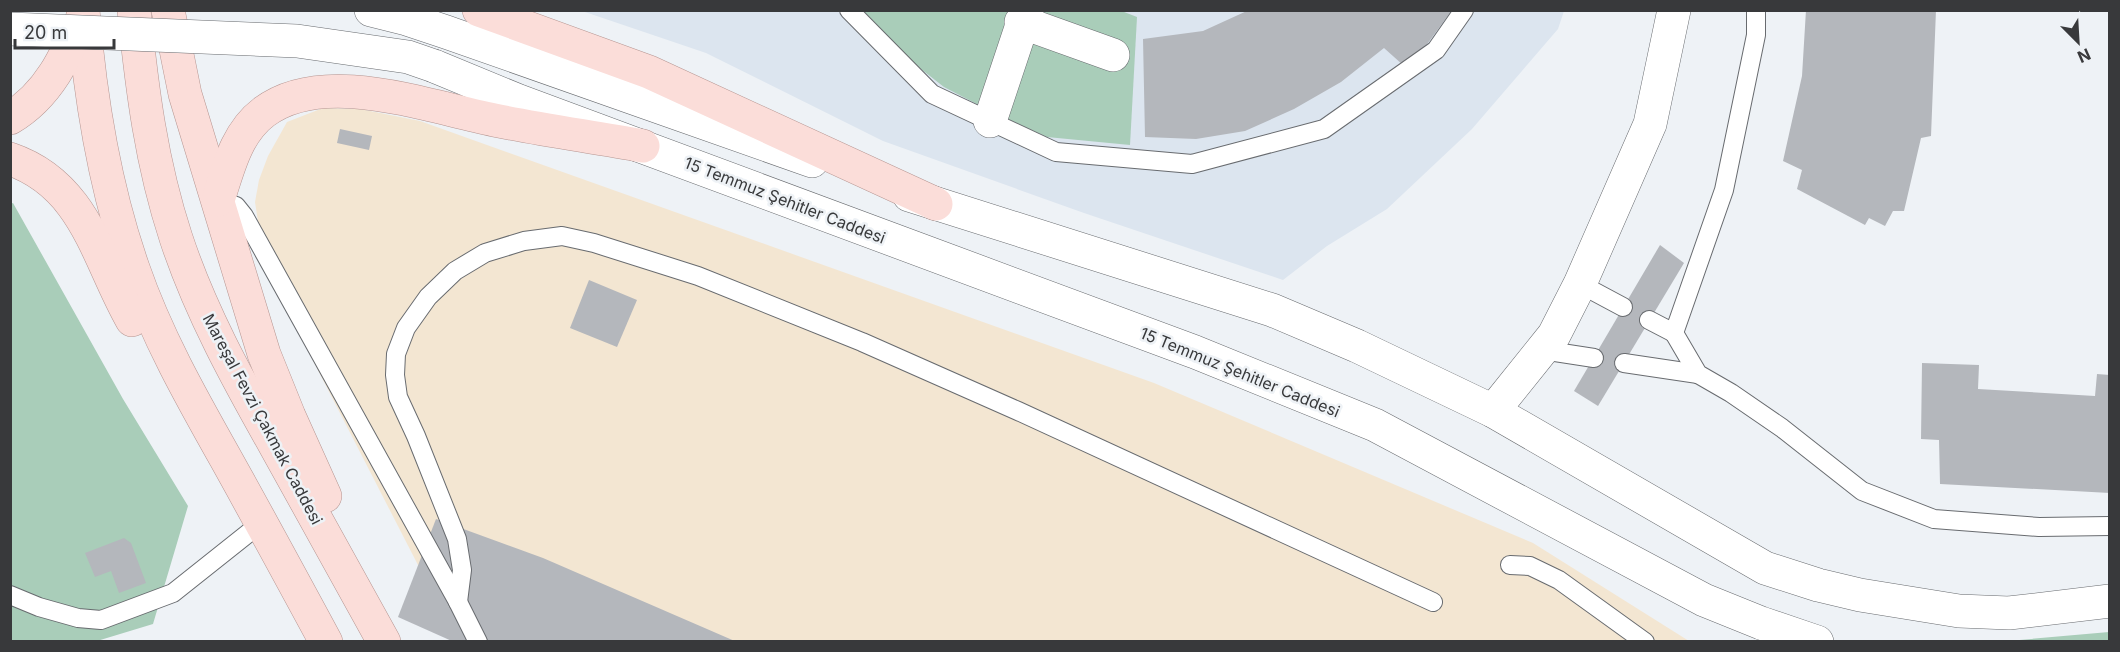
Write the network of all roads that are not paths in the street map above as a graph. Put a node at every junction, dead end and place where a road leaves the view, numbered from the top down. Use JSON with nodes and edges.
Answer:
{"nodes":[{"id":1,"x":134,"y":10,"type":"edge"},
{"id":2,"x":168,"y":10,"type":"edge"},
{"id":3,"x":371,"y":10,"type":"edge"},
{"id":4,"x":479,"y":10,"type":"edge"},
{"id":5,"x":849,"y":10,"type":"edge"},
{"id":6,"x":1464,"y":10,"type":"edge"},
{"id":7,"x":1674,"y":10,"type":"edge"},
{"id":8,"x":1756,"y":10,"type":"edge"},
{"id":9,"x":83,"y":13,"type":"edge"},
{"id":10,"x":1024,"y":16,"type":"edge"},
{"id":11,"x":10,"y":29,"type":"edge"},
{"id":12,"x":1113,"y":55,"type":"dead end"},
{"id":13,"x":10,"y":118,"type":"edge"},
{"id":14,"x":990,"y":121,"type":"junction"},
{"id":15,"x":643,"y":146,"type":"junction"},
{"id":16,"x":10,"y":159,"type":"edge"},
{"id":17,"x":218,"y":200,"type":"junction"},
{"id":18,"x":936,"y":204,"type":"junction"},
{"id":19,"x":1580,"y":284,"type":"junction"},
{"id":20,"x":1623,"y":307,"type":"dead end"},
{"id":21,"x":1649,"y":321,"type":"dead end"},
{"id":22,"x":1674,"y":333,"type":"junction"},
{"id":23,"x":1542,"y":350,"type":"junction"},
{"id":24,"x":1594,"y":358,"type":"dead end"},
{"id":25,"x":1624,"y":363,"type":"dead end"},
{"id":26,"x":175,"y":368,"type":"junction"},
{"id":27,"x":1698,"y":374,"type":"junction"},
{"id":28,"x":1492,"y":411,"type":"junction"},
{"id":29,"x":261,"y":523,"type":"junction"},
{"id":30,"x":2109,"y":525,"type":"edge"},
{"id":31,"x":1510,"y":565,"type":"dead end"},
{"id":32,"x":10,"y":595,"type":"edge"},
{"id":33,"x":2109,"y":601,"type":"edge"},
{"id":34,"x":458,"y":602,"type":"junction"},
{"id":35,"x":1433,"y":602,"type":"dead end"},
{"id":36,"x":363,"y":604,"type":"junction"},
{"id":37,"x":1764,"y":632,"type":"edge"},
{"id":38,"x":327,"y":642,"type":"edge"},
{"id":39,"x":384,"y":642,"type":"edge"},
{"id":40,"x":478,"y":642,"type":"edge"},
{"id":41,"x":1645,"y":642,"type":"edge"},
{"id":42,"x":1817,"y":642,"type":"edge"}],
"edges":[{"from":1,"to":36,"type":"main road","name":"Mareşal Fevzi Çakmak Caddesi"},
{"from":2,"to":17,"type":"main road"},
{"from":3,"to":18,"type":"main road"},
{"from":4,"to":18,"type":"main road"},
{"from":5,"to":14,"type":"lane"},
{"from":6,"to":14,"type":"lane"},
{"from":7,"to":19,"type":"main road"},
{"from":8,"to":22,"type":"lane"},
{"from":9,"to":13,"type":"main road"},
{"from":9,"to":26,"type":"main road"},
{"from":10,"to":12,"type":"main road"},
{"from":10,"to":14,"type":"main road"},
{"from":11,"to":15,"type":"main road","name":"15 Temmuz Şehitler Caddesi","bridge":true},
{"from":15,"to":17,"type":"main road"},
{"from":15,"to":37,"type":"main road","name":"15 Temmuz Şehitler Caddesi"},
{"from":16,"to":26,"type":"main road"},
{"from":17,"to":34,"type":"lane"},
{"from":17,"to":36,"type":"main road"},
{"from":18,"to":28,"type":"main road"},
{"from":19,"to":20,"type":"lane"},
{"from":19,"to":23,"type":"main road"},
{"from":21,"to":22,"type":"lane"},
{"from":22,"to":27,"type":"lane"},
{"from":23,"to":24,"type":"lane"},
{"from":23,"to":28,"type":"main road"},
{"from":25,"to":27,"type":"lane"},
{"from":26,"to":29,"type":"main road"},
{"from":27,"to":30,"type":"lane"},
{"from":28,"to":33,"type":"main road"},
{"from":29,"to":32,"type":"lane"},
{"from":29,"to":38,"type":"main road"},
{"from":31,"to":41,"type":"lane"},
{"from":34,"to":35,"type":"lane"},
{"from":34,"to":40,"type":"lane"},
{"from":36,"to":39,"type":"main road","name":"Mareşal Fevzi Çakmak Caddesi"},
{"from":37,"to":42,"type":"main road","name":"15 Temmuz Şehitler Caddesi"}]}
